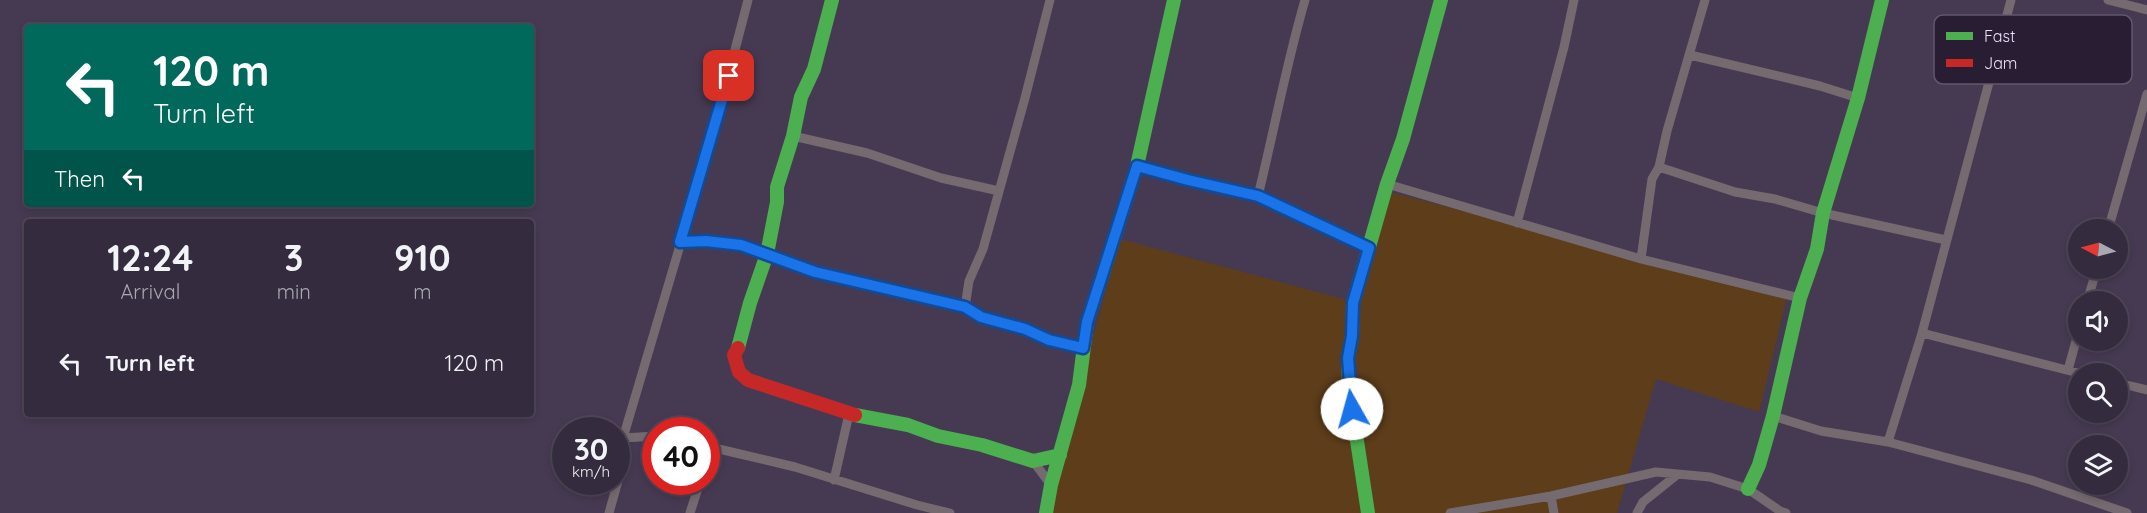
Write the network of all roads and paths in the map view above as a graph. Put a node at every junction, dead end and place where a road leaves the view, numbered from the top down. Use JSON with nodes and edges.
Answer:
{"nodes":[{"id":1,"x":748,"y":0,"type":"edge"},
{"id":2,"x":832,"y":0,"type":"edge"},
{"id":3,"x":1050,"y":0,"type":"edge"},
{"id":4,"x":1305,"y":0,"type":"edge"},
{"id":5,"x":1441,"y":0,"type":"edge"},
{"id":6,"x":1574,"y":0,"type":"edge"},
{"id":7,"x":1705,"y":0,"type":"edge"},
{"id":8,"x":1882,"y":0,"type":"edge"},
{"id":9,"x":2011,"y":0,"type":"edge"},
{"id":10,"x":2108,"y":0,"type":"edge"},
{"id":11,"x":1172,"y":1,"type":"edge"},
{"id":12,"x":2147,"y":11,"type":"edge"},
{"id":13,"x":2007,"y":15,"type":"edge"},
{"id":14,"x":1690,"y":55,"type":"junction"},
{"id":15,"x":1988,"y":84,"type":"edge"},
{"id":16,"x":2147,"y":94,"type":"edge"},
{"id":17,"x":1858,"y":98,"type":"junction"},
{"id":18,"x":793,"y":135,"type":"junction"},
{"id":19,"x":1137,"y":166,"type":"junction"},
{"id":20,"x":1659,"y":167,"type":"junction"},
{"id":21,"x":1388,"y":184,"type":"junction"},
{"id":22,"x":999,"y":191,"type":"junction"},
{"id":23,"x":1258,"y":196,"type":"junction"},
{"id":24,"x":1823,"y":213,"type":"junction"},
{"id":25,"x":2111,"y":219,"type":"edge"},
{"id":26,"x":1517,"y":223,"type":"junction"},
{"id":27,"x":1946,"y":240,"type":"junction"},
{"id":28,"x":680,"y":242,"type":"junction"},
{"id":29,"x":1369,"y":248,"type":"junction"},
{"id":30,"x":766,"y":254,"type":"junction"},
{"id":31,"x":1641,"y":260,"type":"junction"},
{"id":32,"x":1800,"y":298,"type":"junction"},
{"id":33,"x":965,"y":307,"type":"junction"},
{"id":34,"x":1922,"y":333,"type":"junction"},
{"id":35,"x":1083,"y":348,"type":"junction"},
{"id":36,"x":2068,"y":370,"type":"edge"},
{"id":37,"x":2128,"y":385,"type":"edge"},
{"id":38,"x":2147,"y":390,"type":"edge"},
{"id":39,"x":849,"y":414,"type":"junction"},
{"id":40,"x":1773,"y":416,"type":"junction"},
{"id":41,"x":629,"y":417,"type":"edge"},
{"id":42,"x":1887,"y":442,"type":"junction"},
{"id":43,"x":720,"y":449,"type":"edge"},
{"id":44,"x":1060,"y":455,"type":"junction"},
{"id":45,"x":1033,"y":461,"type":"junction"},
{"id":46,"x":1678,"y":474,"type":"junction"},
{"id":47,"x":834,"y":480,"type":"junction"},
{"id":48,"x":1051,"y":485,"type":"junction"},
{"id":49,"x":1748,"y":489,"type":"junction"},
{"id":50,"x":614,"y":495,"type":"edge"},
{"id":51,"x":696,"y":495,"type":"edge"},
{"id":52,"x":1551,"y":496,"type":"junction"},
{"id":53,"x":609,"y":513,"type":"edge"},
{"id":54,"x":690,"y":513,"type":"edge"},
{"id":55,"x":950,"y":513,"type":"edge"},
{"id":56,"x":1046,"y":513,"type":"edge"},
{"id":57,"x":1368,"y":513,"type":"edge"},
{"id":58,"x":1450,"y":513,"type":"edge"},
{"id":59,"x":1554,"y":513,"type":"edge"},
{"id":60,"x":1637,"y":513,"type":"edge"},
{"id":61,"x":1786,"y":513,"type":"edge"},
{"id":62,"x":2127,"y":513,"type":"edge"}],
"edges":[{"from":1,"to":28,"type":"street"},
{"from":2,"to":18,"type":"street"},
{"from":3,"to":22,"type":"street"},
{"from":4,"to":23,"type":"street"},
{"from":5,"to":21,"type":"street"},
{"from":6,"to":26,"type":"street"},
{"from":7,"to":14,"type":"street"},
{"from":8,"to":17,"type":"street"},
{"from":9,"to":13,"type":"street"},
{"from":10,"to":12,"type":"street"},
{"from":11,"to":19,"type":"street"},
{"from":14,"to":17,"type":"street"},
{"from":14,"to":20,"type":"street"},
{"from":15,"to":27,"type":"street"},
{"from":16,"to":25,"type":"street"},
{"from":17,"to":24,"type":"street"},
{"from":18,"to":22,"type":"street"},
{"from":18,"to":30,"type":"street"},
{"from":19,"to":23,"type":"street"},
{"from":19,"to":35,"type":"street"},
{"from":20,"to":24,"type":"street"},
{"from":20,"to":31,"type":"street"},
{"from":21,"to":26,"type":"street"},
{"from":21,"to":29,"type":"street"},
{"from":22,"to":33,"type":"street"},
{"from":23,"to":29,"type":"street"},
{"from":24,"to":27,"type":"street"},
{"from":24,"to":32,"type":"street"},
{"from":26,"to":31,"type":"street"},
{"from":27,"to":34,"type":"street"},
{"from":28,"to":30,"type":"street"},
{"from":28,"to":41,"type":"street"},
{"from":29,"to":57,"type":"street"},
{"from":30,"to":33,"type":"street"},
{"from":30,"to":39,"type":"street"},
{"from":31,"to":32,"type":"street"},
{"from":32,"to":40,"type":"street"},
{"from":33,"to":35,"type":"street"},
{"from":34,"to":36,"type":"street"},
{"from":34,"to":42,"type":"street"},
{"from":35,"to":44,"type":"street"},
{"from":37,"to":38,"type":"street"},
{"from":39,"to":45,"type":"street"},
{"from":39,"to":47,"type":"street"},
{"from":40,"to":42,"type":"street"},
{"from":40,"to":49,"type":"street"},
{"from":42,"to":62,"type":"street"},
{"from":43,"to":47,"type":"street"},
{"from":44,"to":45,"type":"street"},
{"from":44,"to":48,"type":"street"},
{"from":45,"to":48,"type":"street"},
{"from":46,"to":49,"type":"street"},
{"from":46,"to":52,"type":"street"},
{"from":46,"to":60,"type":"street"},
{"from":47,"to":55,"type":"street"},
{"from":48,"to":56,"type":"street"},
{"from":49,"to":61,"type":"street"},
{"from":50,"to":53,"type":"street"},
{"from":51,"to":54,"type":"street"},
{"from":52,"to":58,"type":"street"},
{"from":52,"to":59,"type":"street"}]}
